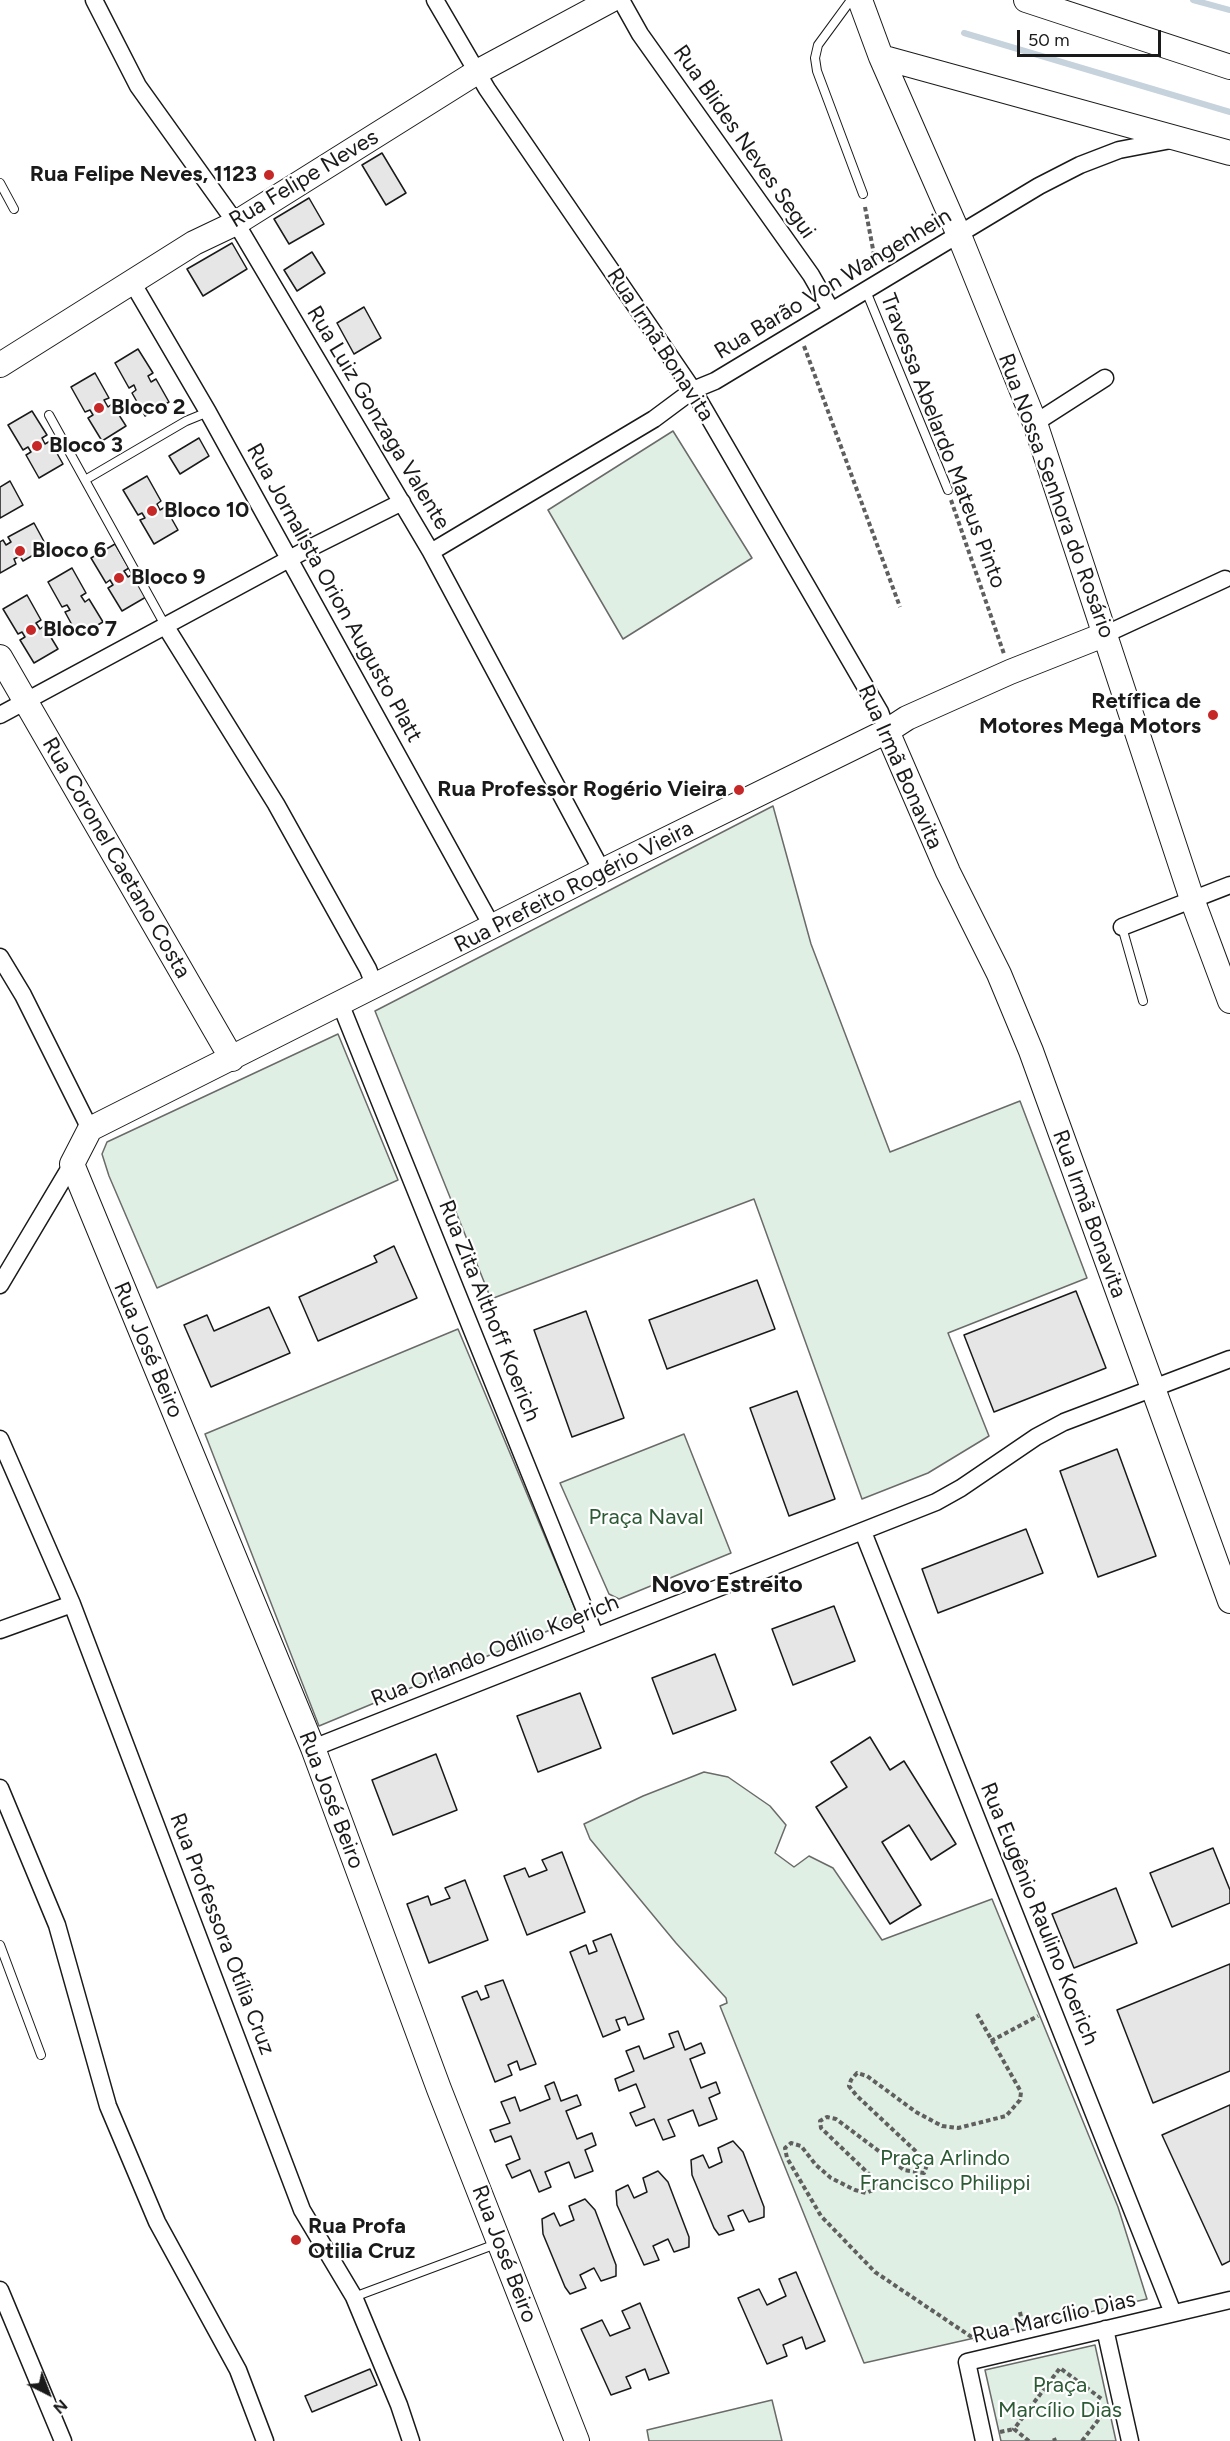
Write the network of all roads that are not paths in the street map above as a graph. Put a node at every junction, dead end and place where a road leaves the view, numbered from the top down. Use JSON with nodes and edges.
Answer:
{"nodes":[{"id":1,"x":94,"y":0,"type":"edge"},
{"id":2,"x":435,"y":0,"type":"edge"},
{"id":3,"x":612,"y":0,"type":"edge"},
{"id":4,"x":621,"y":0,"type":"edge"},
{"id":5,"x":850,"y":0,"type":"edge"},
{"id":6,"x":860,"y":0,"type":"edge"},
{"id":7,"x":1026,"y":0,"type":"edge"},
{"id":8,"x":880,"y":57,"type":"junction"},
{"id":9,"x":1230,"y":68,"type":"edge"},
{"id":10,"x":477,"y":72,"type":"junction"},
{"id":11,"x":1178,"y":138,"type":"junction"},
{"id":12,"x":1230,"y":153,"type":"edge"},
{"id":13,"x":0,"y":183,"type":"edge"},
{"id":14,"x":863,"y":194,"type":"road end"},
{"id":15,"x":14,"y":209,"type":"dead end"},
{"id":16,"x":236,"y":223,"type":"junction"},
{"id":17,"x":959,"y":235,"type":"junction"},
{"id":18,"x":132,"y":282,"type":"junction"},
{"id":19,"x":873,"y":287,"type":"junction"},
{"id":20,"x":831,"y":310,"type":"junction"},
{"id":21,"x":0,"y":365,"type":"edge"},
{"id":22,"x":1105,"y":378,"type":"dead end"},
{"id":23,"x":693,"y":390,"type":"junction"},
{"id":24,"x":208,"y":412,"type":"junction"},
{"id":25,"x":49,"y":415,"type":"dead end"},
{"id":26,"x":1035,"y":423,"type":"junction"},
{"id":27,"x":85,"y":480,"type":"junction"},
{"id":28,"x":948,"y":490,"type":"road end"},
{"id":29,"x":402,"y":502,"type":"junction"},
{"id":30,"x":431,"y":552,"type":"junction"},
{"id":31,"x":288,"y":560,"type":"junction"},
{"id":32,"x":1225,"y":579,"type":"dead end"},
{"id":33,"x":166,"y":627,"type":"junction"},
{"id":34,"x":1106,"y":634,"type":"junction"},
{"id":35,"x":0,"y":657,"type":"edge"},
{"id":36,"x":26,"y":702,"type":"junction"},
{"id":37,"x":0,"y":715,"type":"edge"},
{"id":38,"x":887,"y":731,"type":"junction"},
{"id":39,"x":602,"y":871,"type":"junction"},
{"id":40,"x":1230,"y":885,"type":"edge"},
{"id":41,"x":1192,"y":899,"type":"junction"},
{"id":42,"x":1122,"y":927,"type":"joint"},
{"id":43,"x":493,"y":928,"type":"junction"},
{"id":44,"x":0,"y":957,"type":"edge"},
{"id":45,"x":375,"y":987,"type":"junction"},
{"id":46,"x":1230,"y":1000,"type":"edge"},
{"id":47,"x":1143,"y":1001,"type":"dead end"},
{"id":48,"x":340,"y":1003,"type":"junction"},
{"id":49,"x":232,"y":1059,"type":"junction"},
{"id":50,"x":90,"y":1130,"type":"junction"},
{"id":51,"x":72,"y":1164,"type":"junction"},
{"id":52,"x":0,"y":1286,"type":"edge"},
{"id":53,"x":1230,"y":1359,"type":"edge"},
{"id":54,"x":1151,"y":1388,"type":"junction"},
{"id":55,"x":0,"y":1439,"type":"edge"},
{"id":56,"x":863,"y":1532,"type":"junction"},
{"id":57,"x":1230,"y":1601,"type":"edge"},
{"id":58,"x":72,"y":1605,"type":"junction"},
{"id":59,"x":0,"y":1630,"type":"edge"},
{"id":60,"x":595,"y":1635,"type":"junction"},
{"id":61,"x":313,"y":1748,"type":"junction"},
{"id":62,"x":0,"y":1788,"type":"edge"},
{"id":63,"x":0,"y":1945,"type":"edge"},
{"id":64,"x":41,"y":2055,"type":"dead end"},
{"id":65,"x":499,"y":2242,"type":"junction"},
{"id":66,"x":0,"y":2290,"type":"edge"},
{"id":67,"x":354,"y":2297,"type":"junction"},
{"id":68,"x":1230,"y":2300,"type":"edge"},
{"id":69,"x":1173,"y":2313,"type":"junction"},
{"id":70,"x":1106,"y":2329,"type":"junction"},
{"id":71,"x":63,"y":2441,"type":"edge"},
{"id":72,"x":265,"y":2441,"type":"edge"},
{"id":73,"x":411,"y":2441,"type":"edge"},
{"id":74,"x":577,"y":2441,"type":"edge"},
{"id":75,"x":984,"y":2441,"type":"edge"},
{"id":76,"x":1130,"y":2441,"type":"edge"}],
"edges":[{"from":1,"to":16,"type":"street","name":"Rua Luiz Gonzaga Valente"},
{"from":2,"to":10,"type":"street","name":"Rua Irmã Bonavita"},
{"from":3,"to":10,"type":"street","name":"Rua Felipe Neves"},
{"from":4,"to":20,"type":"street","name":"Rua Blides Neves Segui"},
{"from":5,"to":14,"type":"lane"},
{"from":6,"to":8,"type":"street","name":"Rua Nossa Senhora do Rosário"},
{"from":7,"to":9,"type":"street"},
{"from":8,"to":11,"type":"street"},
{"from":8,"to":17,"type":"street","name":"Rua Nossa Senhora do Rosário"},
{"from":10,"to":16,"type":"street","name":"Rua Felipe Neves"},
{"from":10,"to":23,"type":"street","name":"Rua Irmã Bonavita"},
{"from":11,"to":12,"type":"street"},
{"from":11,"to":17,"type":"street","name":"Rua Barão Von Wangenhein"},
{"from":13,"to":15,"type":"lane"},
{"from":16,"to":18,"type":"street","name":"Rua Felipe Neves"},
{"from":16,"to":29,"type":"street","name":"Rua Luiz Gonzaga Valente"},
{"from":17,"to":19,"type":"street","name":"Rua Barão Von Wangenhein"},
{"from":17,"to":26,"type":"street","name":"Rua Nossa Senhora do Rosário"},
{"from":18,"to":21,"type":"street","name":"Rua Felipe Neves"},
{"from":18,"to":24,"type":"street","name":"Rua Jornalista Orion Augusto Platt"},
{"from":19,"to":20,"type":"street","name":"Rua Barão Von Wangenhein"},
{"from":19,"to":28,"type":"lane","name":"Travessa Abelardo Mateus Pinto"},
{"from":20,"to":23,"type":"street","name":"Rua Barão Von Wangenhein"},
{"from":22,"to":26,"type":"street"},
{"from":23,"to":30,"type":"street","name":"Rua Barão Von Wangenhein"},
{"from":23,"to":38,"type":"street","name":"Rua Irmã Bonavita"},
{"from":24,"to":27,"type":"lane"},
{"from":24,"to":31,"type":"street","name":"Rua Jornalista Orion Augusto Platt"},
{"from":25,"to":27,"type":"lane"},
{"from":26,"to":34,"type":"street","name":"Rua Nossa Senhora do Rosário"},
{"from":27,"to":33,"type":"lane"},
{"from":29,"to":30,"type":"street","name":"Rua Luiz Gonzaga Valente"},
{"from":29,"to":31,"type":"street"},
{"from":30,"to":39,"type":"street","name":"Rua Luiz Gonzaga Valente"},
{"from":31,"to":33,"type":"street"},
{"from":31,"to":43,"type":"street","name":"Rua Jornalista Orion Augusto Platt"},
{"from":32,"to":34,"type":"street","name":"Rua Prefeito Rogério Vieira"},
{"from":33,"to":36,"type":"street"},
{"from":33,"to":45,"type":"street"},
{"from":34,"to":38,"type":"street","name":"Rua Prefeito Rogério Vieira"},
{"from":34,"to":41,"type":"street","name":"Rua Nossa Senhora do Rosário"},
{"from":35,"to":36,"type":"street","name":"Rua Coronel Caetano Costa"},
{"from":36,"to":37,"type":"street"},
{"from":36,"to":49,"type":"street","name":"Rua Coronel Caetano Costa"},
{"from":38,"to":39,"type":"street","name":"Rua Prefeito Rogério Vieira"},
{"from":38,"to":54,"type":"street","name":"Rua Irmã Bonavita"},
{"from":39,"to":43,"type":"street","name":"Rua Prefeito Rogério Vieira"},
{"from":40,"to":41,"type":"street"},
{"from":41,"to":42,"type":"street"},
{"from":41,"to":46,"type":"street","name":"Rua Nossa Senhora do Rosário"},
{"from":42,"to":47,"type":"lane"},
{"from":43,"to":45,"type":"street","name":"Rua Prefeito Rogério Vieira"},
{"from":44,"to":50,"type":"street"},
{"from":45,"to":48,"type":"street","name":"Rua Prefeito Rogério Vieira"},
{"from":48,"to":49,"type":"street","name":"Rua Prefeito Rogério Vieira"},
{"from":48,"to":60,"type":"street","name":"Rua Zita Althoff Koerich"},
{"from":49,"to":50,"type":"street","name":"Rua Prefeito Rogério Vieira"},
{"from":50,"to":51,"type":"street"},
{"from":51,"to":52,"type":"street"},
{"from":51,"to":61,"type":"street","name":"Rua José Beiro"},
{"from":53,"to":54,"type":"street","name":"Rua Orlando Odílio Koerich"},
{"from":54,"to":56,"type":"street","name":"Rua Orlando Odílio Koerich"},
{"from":54,"to":57,"type":"street","name":"Rua Irmã Bonavita"},
{"from":55,"to":58,"type":"street","name":"Rua Professora Otília Cruz"},
{"from":56,"to":60,"type":"street","name":"Rua Orlando Odílio Koerich"},
{"from":56,"to":69,"type":"street","name":"Rua Eugênio Raulino Koerich"},
{"from":58,"to":59,"type":"street"},
{"from":58,"to":67,"type":"street","name":"Rua Professora Otília Cruz"},
{"from":60,"to":61,"type":"street","name":"Rua Orlando Odílio Koerich"},
{"from":61,"to":65,"type":"street","name":"Rua José Beiro"},
{"from":62,"to":72,"type":"street"},
{"from":63,"to":64,"type":"lane"},
{"from":65,"to":67,"type":"lane"},
{"from":65,"to":74,"type":"street","name":"Rua José Beiro"},
{"from":66,"to":71,"type":"street"},
{"from":67,"to":73,"type":"street","name":"Rua Professora Otília Cruz"},
{"from":68,"to":69,"type":"street","name":"Rua Marcílio Dias"},
{"from":69,"to":70,"type":"street","name":"Rua Marcílio Dias"},
{"from":70,"to":75,"type":"street","name":"Rua Marcílio Dias"},
{"from":70,"to":76,"type":"street"}]}
